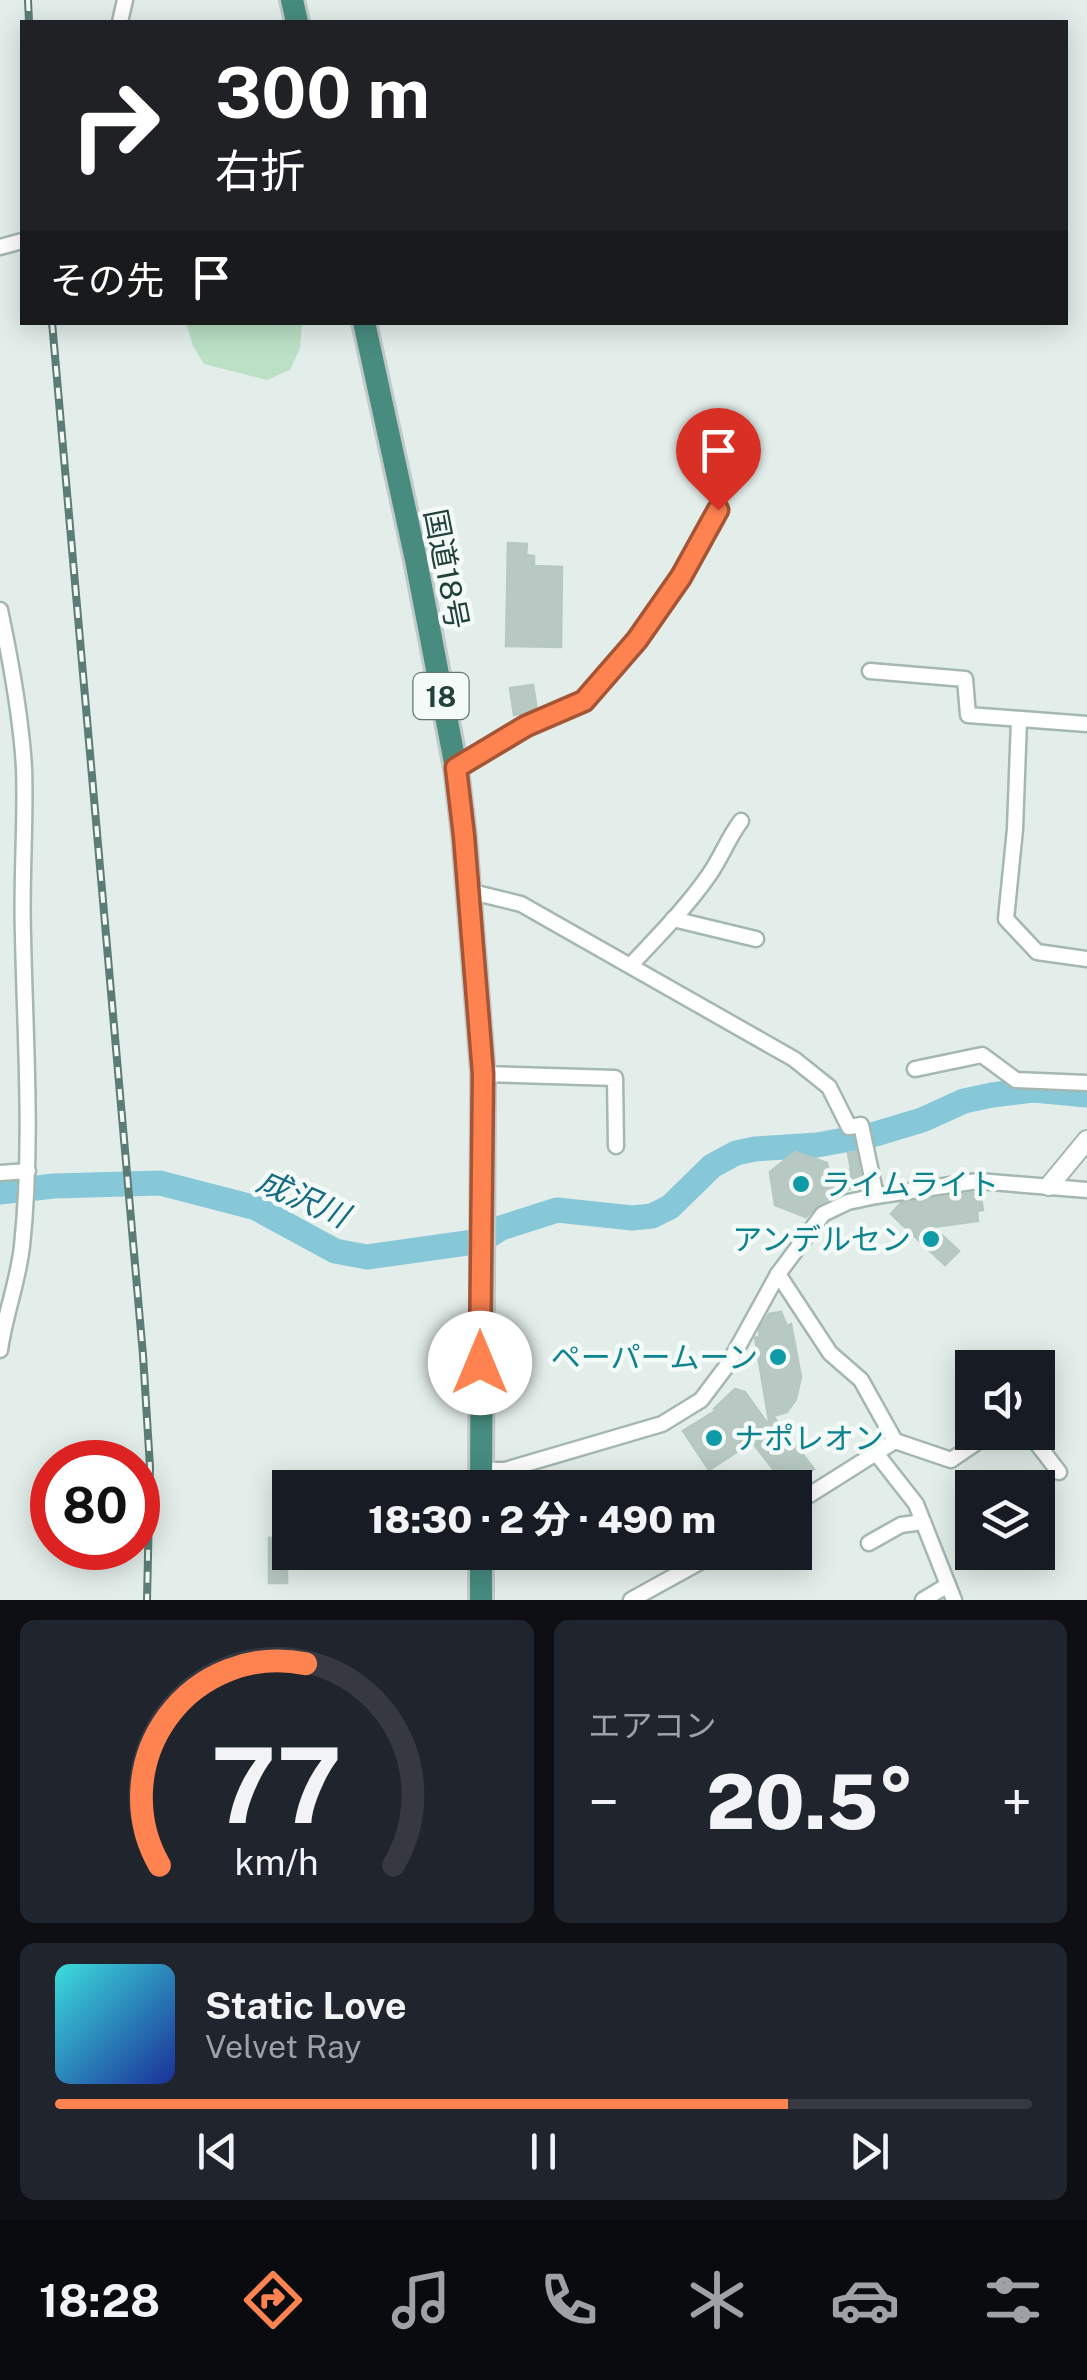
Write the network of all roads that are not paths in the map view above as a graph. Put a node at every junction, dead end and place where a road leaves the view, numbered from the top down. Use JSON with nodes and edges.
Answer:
{"nodes":[{"id":1,"x":365,"y":325,"type":"edge"},
{"id":2,"x":718,"y":510,"type":"dead end"},
{"id":3,"x":0,"y":610,"type":"edge"},
{"id":4,"x":870,"y":672,"type":"dead end"},
{"id":5,"x":1019,"y":720,"type":"junction"},
{"id":6,"x":1087,"y":724,"type":"edge"},
{"id":7,"x":456,"y":768,"type":"junction"},
{"id":8,"x":741,"y":821,"type":"dead end"},
{"id":9,"x":468,"y":891,"type":"junction"},
{"id":10,"x":673,"y":919,"type":"junction"},
{"id":11,"x":756,"y":940,"type":"dead end"},
{"id":12,"x":1087,"y":959,"type":"edge"},
{"id":13,"x":631,"y":966,"type":"junction"},
{"id":14,"x":915,"y":1068,"type":"dead end"},
{"id":15,"x":483,"y":1074,"type":"junction"},
{"id":16,"x":1087,"y":1083,"type":"edge"},
{"id":17,"x":1087,"y":1140,"type":"edge"},
{"id":18,"x":616,"y":1146,"type":"dead end"},
{"id":19,"x":28,"y":1170,"type":"junction"},
{"id":20,"x":0,"y":1173,"type":"edge"},
{"id":21,"x":1049,"y":1186,"type":"junction"},
{"id":22,"x":1087,"y":1190,"type":"edge"},
{"id":23,"x":876,"y":1196,"type":"junction"},
{"id":24,"x":778,"y":1274,"type":"junction"},
{"id":25,"x":0,"y":1350,"type":"edge"},
{"id":26,"x":896,"y":1441,"type":"junction"},
{"id":27,"x":966,"y":1450,"type":"edge"},
{"id":28,"x":1042,"y":1450,"type":"edge"},
{"id":29,"x":876,"y":1453,"type":"junction"},
{"id":30,"x":480,"y":1470,"type":"edge"},
{"id":31,"x":505,"y":1470,"type":"edge"},
{"id":32,"x":1059,"y":1472,"type":"dead end"},
{"id":33,"x":812,"y":1493,"type":"edge"},
{"id":34,"x":923,"y":1522,"type":"junction"},
{"id":35,"x":869,"y":1543,"type":"dead end"},
{"id":36,"x":481,"y":1570,"type":"edge"},
{"id":37,"x":685,"y":1570,"type":"edge"},
{"id":38,"x":951,"y":1593,"type":"edge"},
{"id":39,"x":481,"y":1600,"type":"edge"},
{"id":40,"x":631,"y":1600,"type":"edge"},
{"id":41,"x":923,"y":1600,"type":"edge"}],
"edges":[{"from":1,"to":7,"type":"highway","name":"国道18号","number":"18"},
{"from":2,"to":7,"type":"street"},
{"from":3,"to":19,"type":"street"},
{"from":4,"to":5,"type":"street"},
{"from":5,"to":6,"type":"street"},
{"from":5,"to":12,"type":"street"},
{"from":7,"to":9,"type":"highway","name":"国道18号","number":"18"},
{"from":8,"to":10,"type":"street"},
{"from":9,"to":13,"type":"street"},
{"from":9,"to":15,"type":"highway","name":"国道18号","number":"18"},
{"from":10,"to":11,"type":"street"},
{"from":10,"to":13,"type":"street"},
{"from":13,"to":23,"type":"street"},
{"from":14,"to":16,"type":"street"},
{"from":15,"to":18,"type":"street"},
{"from":15,"to":30,"type":"highway","name":"国道18号","number":"18"},
{"from":17,"to":21,"type":"street"},
{"from":19,"to":20,"type":"street"},
{"from":19,"to":25,"type":"street"},
{"from":21,"to":22,"type":"street"},
{"from":21,"to":23,"type":"street"},
{"from":23,"to":24,"type":"street"},
{"from":24,"to":26,"type":"street"},
{"from":24,"to":31,"type":"street"},
{"from":26,"to":27,"type":"street"},
{"from":26,"to":29,"type":"street"},
{"from":28,"to":32,"type":"street"},
{"from":29,"to":33,"type":"street"},
{"from":29,"to":34,"type":"street"},
{"from":34,"to":35,"type":"street"},
{"from":34,"to":38,"type":"street"},
{"from":36,"to":39,"type":"highway"},
{"from":37,"to":40,"type":"street"},
{"from":38,"to":41,"type":"street"}]}
